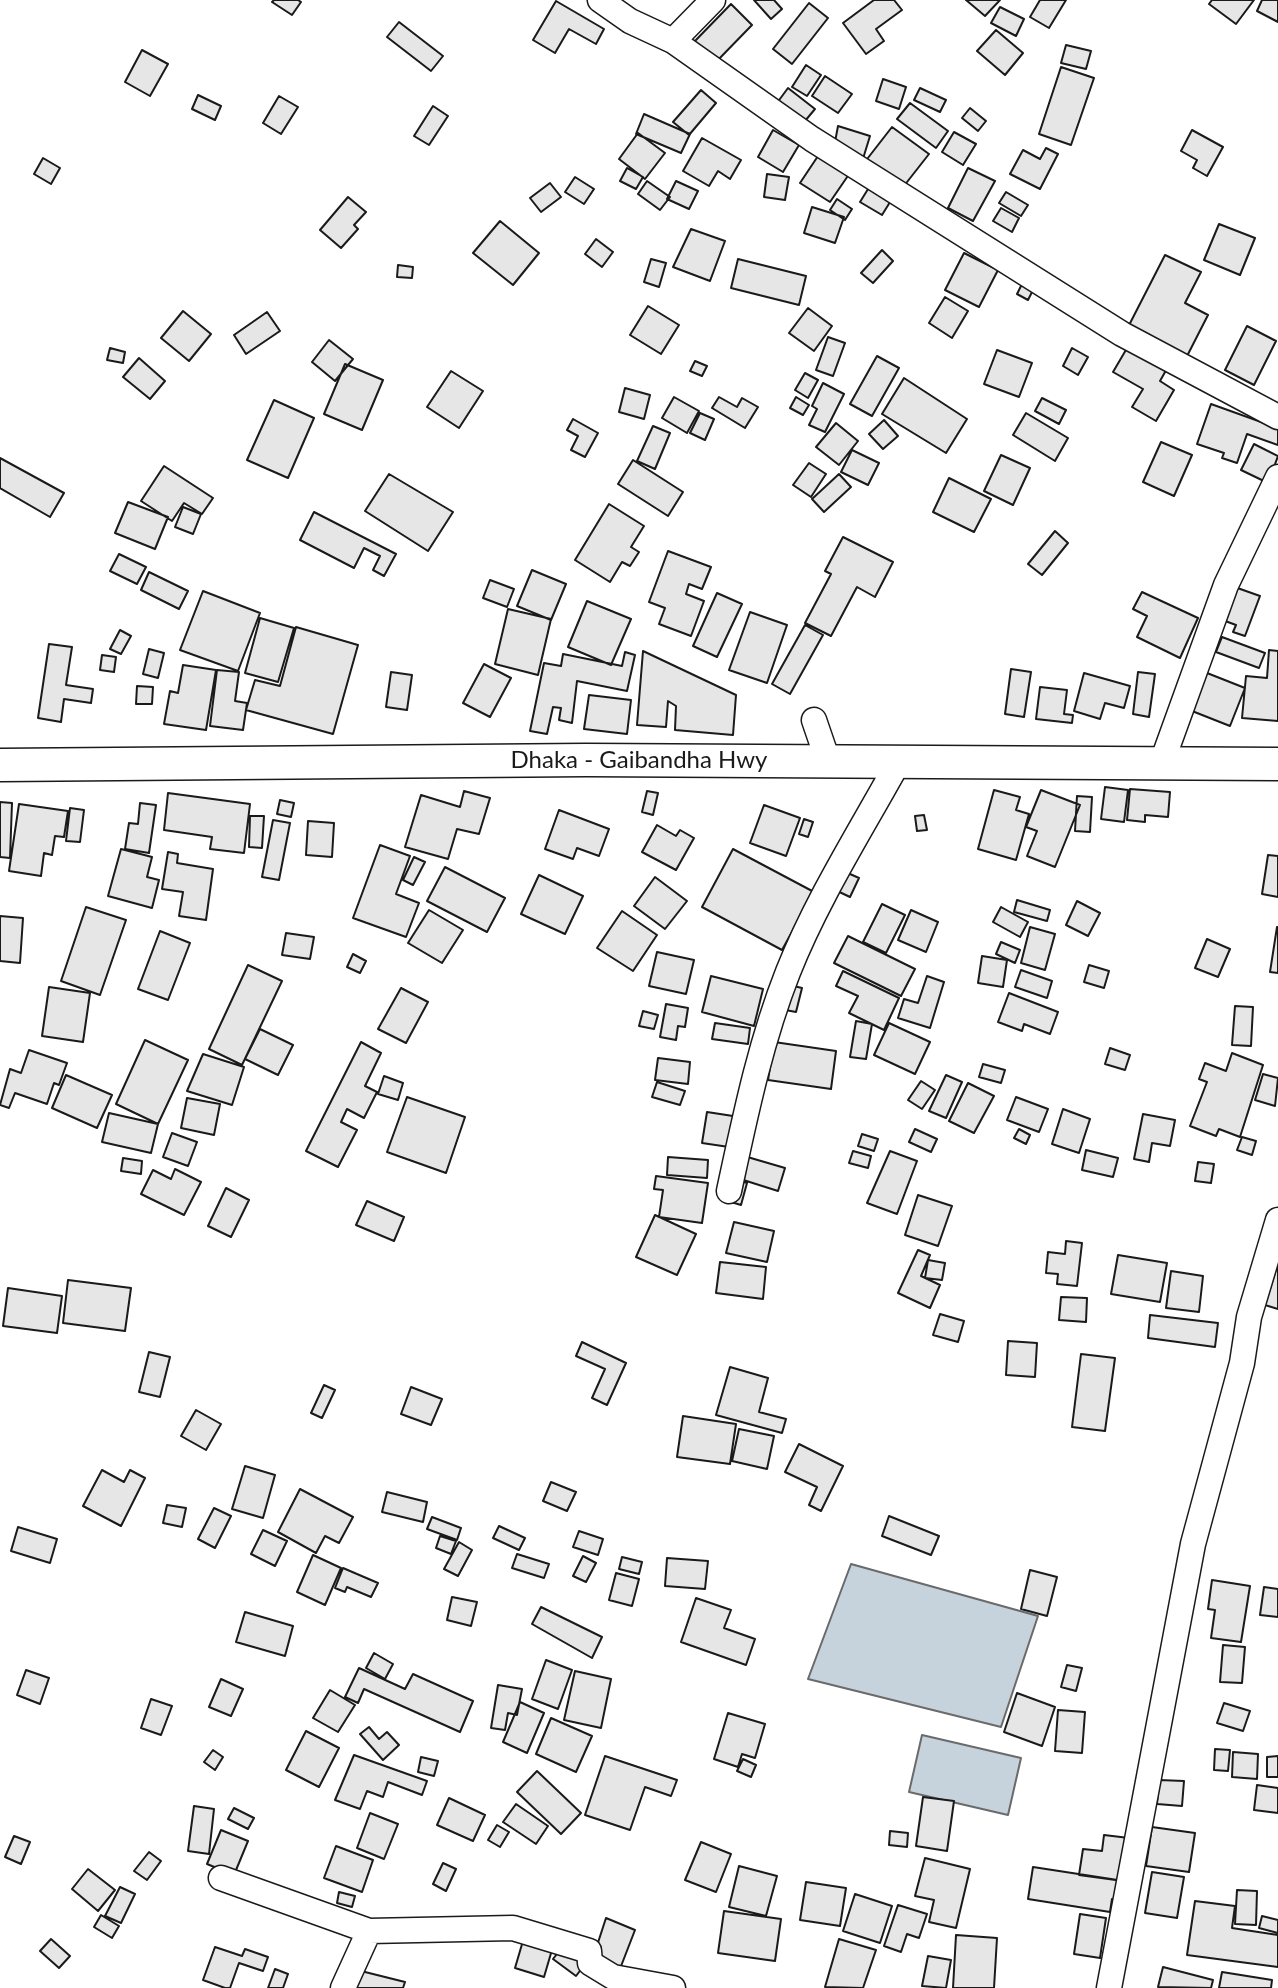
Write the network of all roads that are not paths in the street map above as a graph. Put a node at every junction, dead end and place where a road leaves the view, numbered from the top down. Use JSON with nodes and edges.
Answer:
{"nodes":[{"id":1,"x":600,"y":0,"type":"edge"},
{"id":2,"x":713,"y":0,"type":"edge"},
{"id":3,"x":673,"y":41,"type":"junction"},
{"id":4,"x":1278,"y":417,"type":"edge"},
{"id":5,"x":1278,"y":477,"type":"edge"},
{"id":6,"x":814,"y":720,"type":"dead end"},
{"id":7,"x":828,"y":761,"type":"junction"},
{"id":8,"x":899,"y":761,"type":"junction"},
{"id":9,"x":1162,"y":762,"type":"junction"},
{"id":10,"x":1278,"y":764,"type":"edge"},
{"id":11,"x":0,"y":765,"type":"edge"},
{"id":12,"x":729,"y":1191,"type":"dead end"},
{"id":13,"x":1278,"y":1220,"type":"edge"},
{"id":14,"x":221,"y":1878,"type":"dead end"},
{"id":15,"x":369,"y":1931,"type":"junction"},
{"id":16,"x":343,"y":1988,"type":"edge"},
{"id":17,"x":673,"y":1988,"type":"edge"},
{"id":18,"x":1109,"y":1988,"type":"edge"}],
"edges":[{"from":1,"to":3,"type":"street"},
{"from":2,"to":3,"type":"street"},
{"from":3,"to":4,"type":"street"},
{"from":5,"to":9,"type":"street"},
{"from":6,"to":7,"type":"street"},
{"from":7,"to":8,"type":"main road","name":"Dhaka - Gaibandha Hwy"},
{"from":7,"to":11,"type":"main road","name":"Dhaka - Gaibandha Hwy"},
{"from":8,"to":9,"type":"main road","name":"Dhaka - Gaibandha Hwy"},
{"from":8,"to":12,"type":"street"},
{"from":9,"to":10,"type":"main road","name":"Dhaka - Gaibandha Hwy"},
{"from":13,"to":18,"type":"street"},
{"from":14,"to":15,"type":"street"},
{"from":15,"to":16,"type":"street"},
{"from":15,"to":17,"type":"street"}]}
